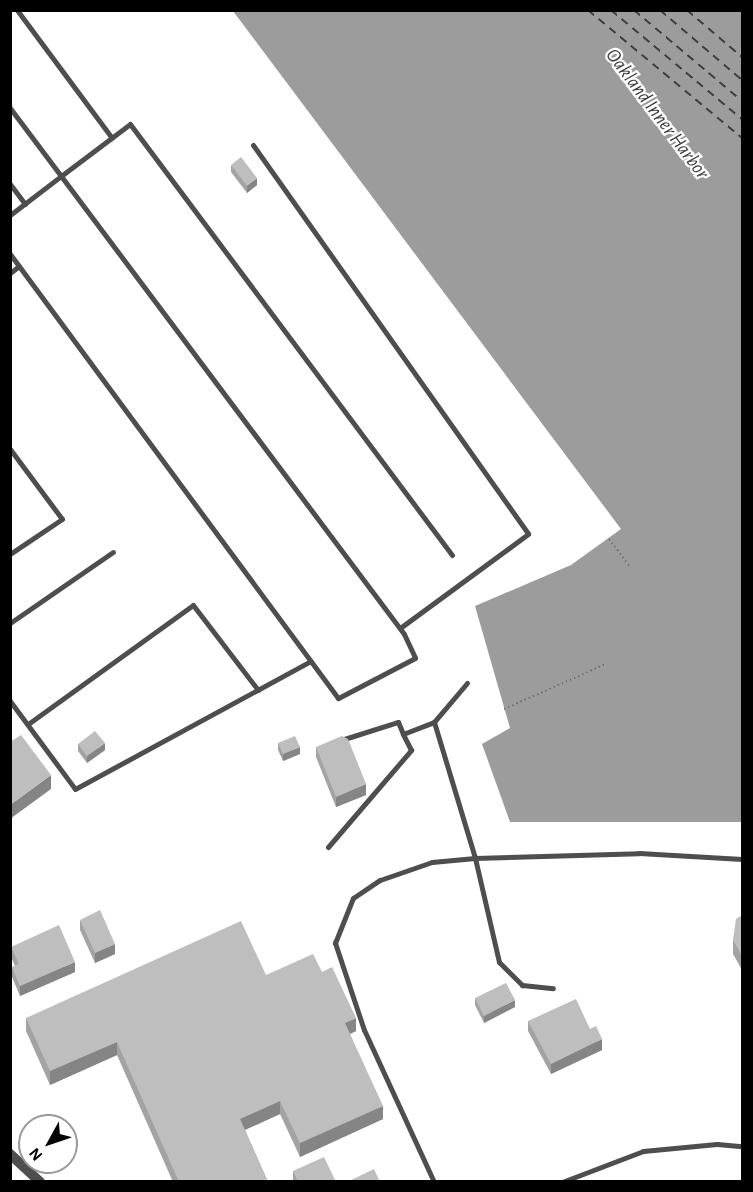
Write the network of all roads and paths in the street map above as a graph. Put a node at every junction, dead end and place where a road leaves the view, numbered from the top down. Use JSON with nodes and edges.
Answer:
{"nodes":[{"id":1,"x":17,"y":10,"type":"edge"},
{"id":2,"x":10,"y":108,"type":"edge"},
{"id":3,"x":112,"y":138,"type":"junction"},
{"id":4,"x":253,"y":145,"type":"dead end"},
{"id":5,"x":61,"y":176,"type":"junction"},
{"id":6,"x":10,"y":184,"type":"edge"},
{"id":7,"x":25,"y":204,"type":"junction"},
{"id":8,"x":10,"y":215,"type":"edge"},
{"id":9,"x":10,"y":255,"type":"edge"},
{"id":10,"x":20,"y":266,"type":"junction"},
{"id":11,"x":10,"y":273,"type":"edge"},
{"id":12,"x":10,"y":449,"type":"edge"},
{"id":13,"x":609,"y":539,"type":"dead end"},
{"id":14,"x":113,"y":552,"type":"dead end"},
{"id":15,"x":10,"y":554,"type":"edge"},
{"id":16,"x":452,"y":555,"type":"dead end"},
{"id":17,"x":629,"y":566,"type":"dead end"},
{"id":18,"x":10,"y":623,"type":"edge"},
{"id":19,"x":400,"y":628,"type":"junction"},
{"id":20,"x":311,"y":661,"type":"junction"},
{"id":21,"x":606,"y":664,"type":"dead end"},
{"id":22,"x":467,"y":683,"type":"dead end"},
{"id":23,"x":258,"y":690,"type":"junction"},
{"id":24,"x":10,"y":701,"type":"edge"},
{"id":25,"x":504,"y":708,"type":"dead end"},
{"id":26,"x":434,"y":722,"type":"junction"},
{"id":27,"x":28,"y":724,"type":"junction"},
{"id":28,"x":403,"y":734,"type":"junction"},
{"id":29,"x":334,"y":742,"type":"edge"},
{"id":30,"x":328,"y":847,"type":"dead end"},
{"id":31,"x":475,"y":858,"type":"junction"},
{"id":32,"x":742,"y":859,"type":"edge"},
{"id":33,"x":553,"y":987,"type":"dead end"},
{"id":34,"x":742,"y":1146,"type":"edge"},
{"id":35,"x":10,"y":1154,"type":"edge"},
{"id":36,"x":39,"y":1182,"type":"edge"},
{"id":37,"x":434,"y":1182,"type":"edge"},
{"id":38,"x":562,"y":1182,"type":"edge"}],
"edges":[{"from":1,"to":3,"type":"lane"},
{"from":2,"to":5,"type":"lane"},
{"from":3,"to":5,"type":"lane"},
{"from":3,"to":16,"type":"lane"},
{"from":4,"to":19,"type":"lane"},
{"from":5,"to":7,"type":"lane"},
{"from":5,"to":19,"type":"lane"},
{"from":6,"to":7,"type":"lane"},
{"from":7,"to":8,"type":"lane"},
{"from":9,"to":10,"type":"lane"},
{"from":10,"to":11,"type":"lane"},
{"from":10,"to":20,"type":"lane"},
{"from":12,"to":15,"type":"lane"},
{"from":13,"to":17,"type":"path"},
{"from":14,"to":18,"type":"lane"},
{"from":19,"to":20,"type":"lane"},
{"from":20,"to":23,"type":"lane"},
{"from":21,"to":25,"type":"path"},
{"from":22,"to":26,"type":"lane"},
{"from":23,"to":27,"type":"lane"},
{"from":23,"to":27,"type":"lane"},
{"from":24,"to":27,"type":"lane"},
{"from":26,"to":28,"type":"lane"},
{"from":26,"to":31,"type":"lane"},
{"from":28,"to":29,"type":"lane"},
{"from":28,"to":30,"type":"lane"},
{"from":31,"to":32,"type":"lane"},
{"from":31,"to":33,"type":"lane"},
{"from":31,"to":37,"type":"lane"},
{"from":34,"to":38,"type":"lane"},
{"from":35,"to":36,"type":"street"}]}
